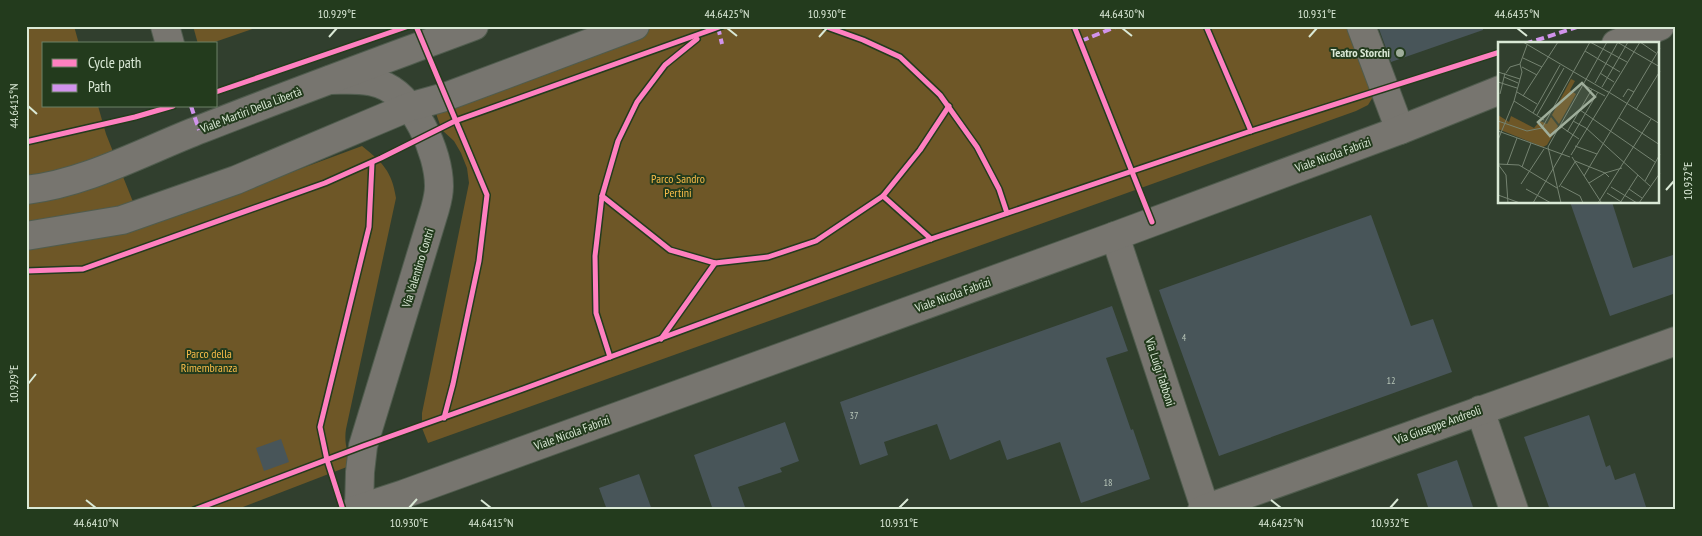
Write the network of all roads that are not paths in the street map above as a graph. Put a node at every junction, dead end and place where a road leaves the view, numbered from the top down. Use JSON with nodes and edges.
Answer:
{"nodes":[{"id":1,"x":165,"y":26,"type":"edge"},
{"id":2,"x":635,"y":26,"type":"edge"},
{"id":3,"x":1361,"y":26,"type":"edge"},
{"id":4,"x":1660,"y":26,"type":"edge"},
{"id":5,"x":461,"y":29,"type":"edge"},
{"id":6,"x":169,"y":42,"type":"edge"},
{"id":7,"x":1621,"y":42,"type":"edge"},
{"id":8,"x":330,"y":80,"type":"junction"},
{"id":9,"x":1498,"y":91,"type":"edge"},
{"id":10,"x":409,"y":107,"type":"junction"},
{"id":11,"x":1400,"y":130,"type":"junction"},
{"id":12,"x":26,"y":190,"type":"edge"},
{"id":13,"x":26,"y":236,"type":"edge"},
{"id":14,"x":1115,"y":236,"type":"junction"},
{"id":15,"x":1676,"y":341,"type":"edge"},
{"id":16,"x":1480,"y":410,"type":"junction"},
{"id":17,"x":371,"y":504,"type":"edge"},
{"id":18,"x":1203,"y":509,"type":"edge"},
{"id":19,"x":1514,"y":510,"type":"edge"}],
"edges":[{"from":1,"to":6,"type":"street"},
{"from":2,"to":10,"type":"street"},
{"from":3,"to":11,"type":"street"},
{"from":4,"to":7,"type":"street"},
{"from":5,"to":8,"type":"street","name":"Viale Martiri Della Libertà"},
{"from":8,"to":10,"type":"street","name":"Via Valentino Contri"},
{"from":8,"to":12,"type":"street","name":"Viale Martiri Della Libertà"},
{"from":9,"to":11,"type":"street","name":"Viale Nicola Fabrizi"},
{"from":10,"to":13,"type":"street"},
{"from":10,"to":17,"type":"street","name":"Via Valentino Contri"},
{"from":11,"to":14,"type":"street","name":"Viale Nicola Fabrizi"},
{"from":14,"to":17,"type":"street","name":"Viale Nicola Fabrizi"},
{"from":14,"to":18,"type":"street","name":"Via Luigi Tabboni"},
{"from":15,"to":16,"type":"street","name":"Via Giuseppe Andreoli"},
{"from":16,"to":18,"type":"street","name":"Via Giuseppe Andreoli"},
{"from":16,"to":19,"type":"street"}]}
